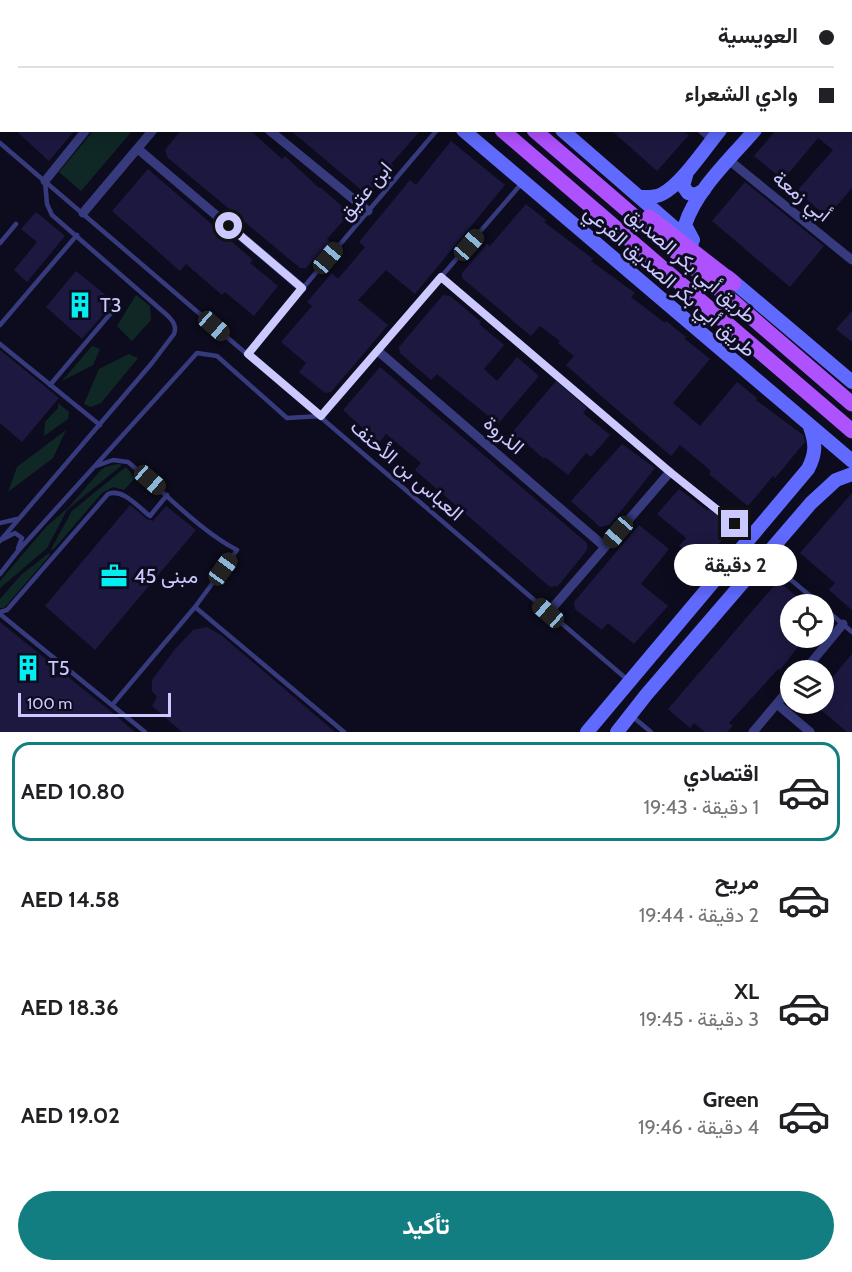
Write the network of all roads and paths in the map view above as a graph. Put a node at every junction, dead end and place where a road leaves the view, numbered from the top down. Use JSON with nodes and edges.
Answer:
{"nodes":[{"id":1,"x":84,"y":132,"type":"edge"},
{"id":2,"x":151,"y":132,"type":"edge"},
{"id":3,"x":271,"y":132,"type":"edge"},
{"id":4,"x":435,"y":132,"type":"edge"},
{"id":5,"x":465,"y":132,"type":"edge"},
{"id":6,"x":504,"y":132,"type":"edge"},
{"id":7,"x":536,"y":132,"type":"edge"},
{"id":8,"x":541,"y":132,"type":"edge"},
{"id":9,"x":564,"y":132,"type":"edge"},
{"id":10,"x":753,"y":132,"type":"edge"},
{"id":11,"x":711,"y":133,"type":"edge"},
{"id":12,"x":0,"y":143,"type":"edge"},
{"id":13,"x":138,"y":149,"type":"junction"},
{"id":14,"x":730,"y":160,"type":"junction"},
{"id":15,"x":687,"y":172,"type":"junction"},
{"id":16,"x":45,"y":181,"type":"junction"},
{"id":17,"x":524,"y":181,"type":"junction"},
{"id":18,"x":704,"y":190,"type":"junction"},
{"id":19,"x":639,"y":197,"type":"junction"},
{"id":20,"x":368,"y":211,"type":"junction"},
{"id":21,"x":83,"y":213,"type":"junction"},
{"id":22,"x":16,"y":224,"type":"dead end"},
{"id":23,"x":77,"y":235,"type":"junction"},
{"id":24,"x":0,"y":243,"type":"edge"},
{"id":25,"x":695,"y":245,"type":"junction"},
{"id":26,"x":852,"y":260,"type":"edge"},
{"id":27,"x":441,"y":277,"type":"junction"},
{"id":28,"x":734,"y":283,"type":"junction"},
{"id":29,"x":302,"y":288,"type":"junction"},
{"id":30,"x":116,"y":307,"type":"dead end"},
{"id":31,"x":0,"y":325,"type":"edge"},
{"id":32,"x":0,"y":344,"type":"edge"},
{"id":33,"x":378,"y":351,"type":"junction"},
{"id":34,"x":248,"y":354,"type":"junction"},
{"id":35,"x":851,"y":380,"type":"edge"},
{"id":36,"x":50,"y":385,"type":"junction"},
{"id":37,"x":852,"y":404,"type":"edge"},
{"id":38,"x":321,"y":416,"type":"junction"},
{"id":39,"x":100,"y":424,"type":"junction"},
{"id":40,"x":810,"y":427,"type":"junction"},
{"id":41,"x":852,"y":431,"type":"edge"},
{"id":42,"x":852,"y":461,"type":"edge"},
{"id":43,"x":93,"y":468,"type":"junction"},
{"id":44,"x":670,"y":472,"type":"junction"},
{"id":45,"x":852,"y":474,"type":"edge"},
{"id":46,"x":795,"y":485,"type":"junction"},
{"id":47,"x":167,"y":495,"type":"junction"},
{"id":48,"x":811,"y":502,"type":"junction"},
{"id":49,"x":20,"y":518,"type":"junction"},
{"id":50,"x":0,"y":523,"type":"edge"},
{"id":51,"x":751,"y":537,"type":"junction"},
{"id":52,"x":0,"y":541,"type":"edge"},
{"id":53,"x":605,"y":547,"type":"junction"},
{"id":54,"x":18,"y":551,"type":"junction"},
{"id":55,"x":764,"y":557,"type":"junction"},
{"id":56,"x":0,"y":574,"type":"edge"},
{"id":57,"x":808,"y":594,"type":"edge"},
{"id":58,"x":195,"y":607,"type":"junction"},
{"id":59,"x":0,"y":613,"type":"edge"},
{"id":60,"x":548,"y":613,"type":"junction"},
{"id":61,"x":834,"y":616,"type":"edge"},
{"id":62,"x":843,"y":624,"type":"junction"},
{"id":63,"x":852,"y":632,"type":"edge"},
{"id":64,"x":813,"y":660,"type":"edge"},
{"id":65,"x":629,"y":681,"type":"junction"},
{"id":66,"x":646,"y":695,"type":"junction"},
{"id":67,"x":780,"y":700,"type":"edge"},
{"id":68,"x":113,"y":704,"type":"junction"},
{"id":69,"x":777,"y":704,"type":"junction"},
{"id":70,"x":631,"y":715,"type":"junction"},
{"id":71,"x":145,"y":732,"type":"edge"},
{"id":72,"x":344,"y":732,"type":"edge"},
{"id":73,"x":587,"y":732,"type":"edge"},
{"id":74,"x":617,"y":732,"type":"edge"},
{"id":75,"x":651,"y":732,"type":"edge"},
{"id":76,"x":753,"y":732,"type":"edge"},
{"id":77,"x":810,"y":732,"type":"edge"}],
"edges":[{"from":1,"to":16,"type":"street"},
{"from":2,"to":13,"type":"street"},
{"from":3,"to":20,"type":"street"},
{"from":4,"to":20,"type":"lane","name":"ابن عتيق"},
{"from":5,"to":17,"type":"street","name":"طريق أبي بكر الصديق الفرعي"},
{"from":6,"to":41,"type":"main road","name":"طريق أبي بكر الصديق"},
{"from":7,"to":37,"type":"main road","name":"طريق أبي بكر الصديق"},
{"from":8,"to":28,"type":"main road"},
{"from":9,"to":19,"type":"street","name":"طريق أبي بكر الصديق الفرعي"},
{"from":10,"to":14,"type":"street"},
{"from":11,"to":15,"type":"street"},
{"from":12,"to":16,"type":"lane","name":"العباس بن الأحنف"},
{"from":13,"to":21,"type":"street"},
{"from":13,"to":29,"type":"street"},
{"from":14,"to":18,"type":"street"},
{"from":14,"to":26,"type":"street","name":"أبي زمعة"},
{"from":15,"to":18,"type":"street"},
{"from":15,"to":19,"type":"street"},
{"from":16,"to":21,"type":"lane","name":"العباس بن الأحنف"},
{"from":16,"to":23,"type":"lane"},
{"from":17,"to":27,"type":"lane"},
{"from":17,"to":40,"type":"street","name":"طريق أبي بكر الصديق الفرعي"},
{"from":18,"to":25,"type":"street"},
{"from":19,"to":25,"type":"street","name":"طريق أبي بكر الصديق الفرعي"},
{"from":20,"to":29,"type":"lane","name":"ابن عتيق"},
{"from":21,"to":34,"type":"lane","name":"العباس بن الأحنف"},
{"from":22,"to":24,"type":"lane"},
{"from":23,"to":31,"type":"lane"},
{"from":23,"to":39,"type":"lane"},
{"from":25,"to":28,"type":"street","name":"طريق أبي بكر الصديق الفرعي"},
{"from":27,"to":33,"type":"lane"},
{"from":27,"to":44,"type":"lane"},
{"from":28,"to":35,"type":"street","name":"طريق أبي بكر الصديق الفرعي"},
{"from":29,"to":34,"type":"lane","name":"ابن عتيق"},
{"from":30,"to":36,"type":"lane"},
{"from":32,"to":36,"type":"lane"},
{"from":33,"to":38,"type":"lane"},
{"from":33,"to":53,"type":"street","name":"الذروة"},
{"from":34,"to":38,"type":"lane","name":"العباس بن الأحنف"},
{"from":36,"to":39,"type":"lane"},
{"from":38,"to":43,"type":"lane"},
{"from":38,"to":60,"type":"lane","name":"العباس بن الأحنف"},
{"from":39,"to":49,"type":"lane"},
{"from":40,"to":42,"type":"street","name":"طريق أبي بكر الصديق الفرعي"},
{"from":40,"to":46,"type":"street"},
{"from":43,"to":47,"type":"lane"},
{"from":43,"to":54,"type":"lane"},
{"from":44,"to":51,"type":"lane"},
{"from":44,"to":53,"type":"street"},
{"from":45,"to":48,"type":"street"},
{"from":46,"to":48,"type":"street"},
{"from":46,"to":51,"type":"street"},
{"from":47,"to":58,"type":"lane"},
{"from":47,"to":59,"type":"lane"},
{"from":48,"to":55,"type":"street"},
{"from":49,"to":50,"type":"lane"},
{"from":49,"to":52,"type":"lane"},
{"from":51,"to":65,"type":"street"},
{"from":52,"to":54,"type":"lane"},
{"from":53,"to":60,"type":"street"},
{"from":54,"to":56,"type":"lane"},
{"from":55,"to":57,"type":"lane"},
{"from":55,"to":66,"type":"street"},
{"from":58,"to":68,"type":"lane"},
{"from":58,"to":72,"type":"lane"},
{"from":59,"to":68,"type":"lane"},
{"from":60,"to":65,"type":"lane","name":"العباس بن الأحنف"},
{"from":61,"to":62,"type":"lane"},
{"from":62,"to":63,"type":"lane"},
{"from":62,"to":64,"type":"street"},
{"from":65,"to":66,"type":"street"},
{"from":65,"to":73,"type":"street"},
{"from":66,"to":70,"type":"street"},
{"from":67,"to":69,"type":"street"},
{"from":68,"to":71,"type":"lane"},
{"from":69,"to":76,"type":"street"},
{"from":69,"to":77,"type":"street"},
{"from":70,"to":74,"type":"street"},
{"from":70,"to":75,"type":"lane"}]}
